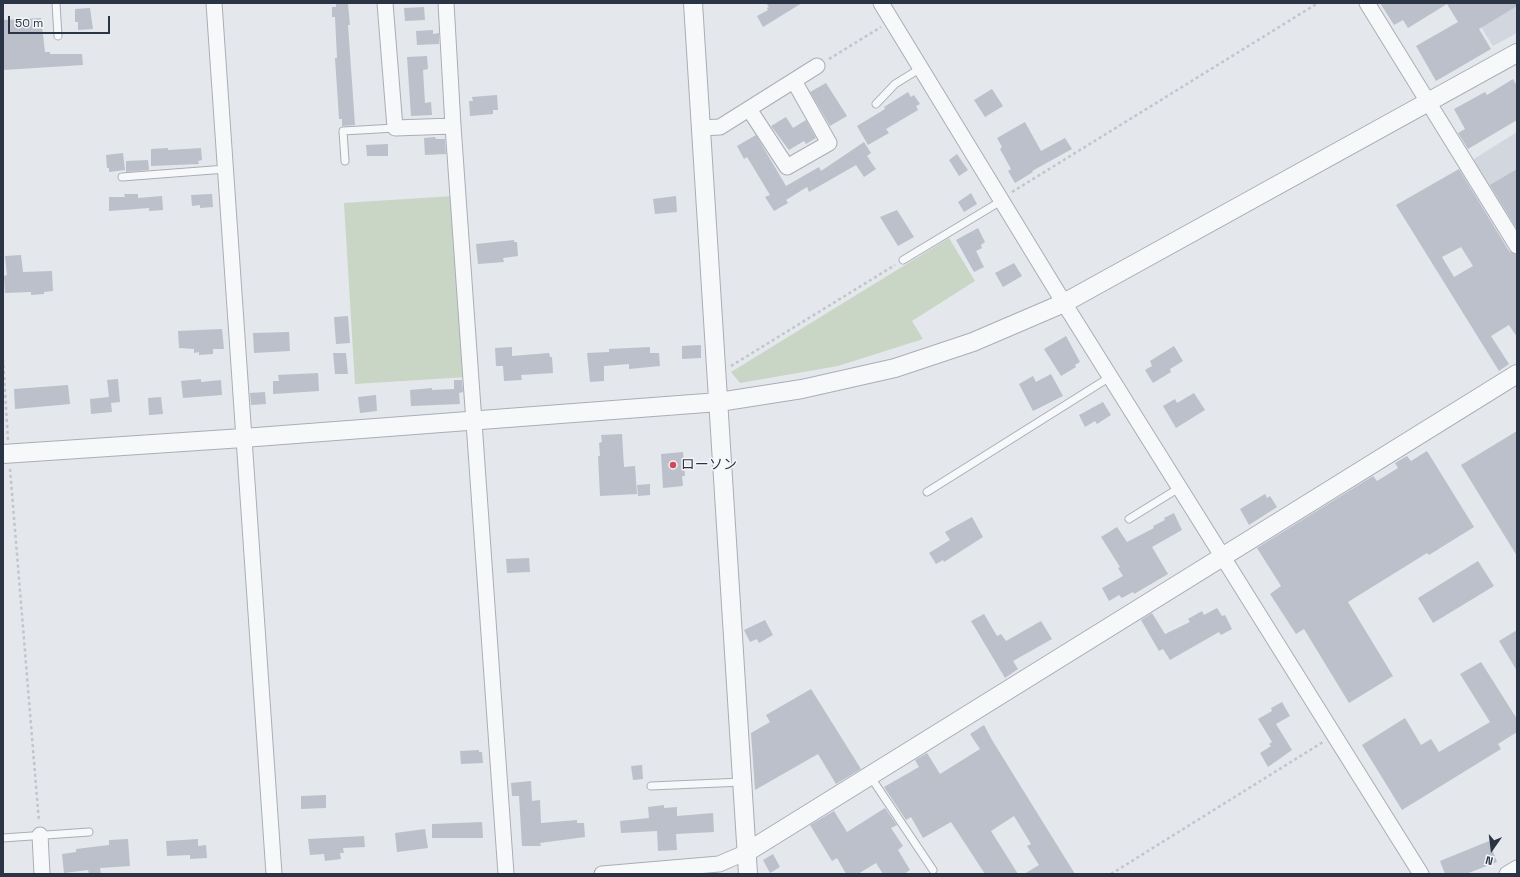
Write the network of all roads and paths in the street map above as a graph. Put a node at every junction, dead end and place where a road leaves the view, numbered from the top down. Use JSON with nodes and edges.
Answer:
{"nodes":[{"id":1,"x":56,"y":3,"type":"edge"},
{"id":2,"x":214,"y":3,"type":"edge"},
{"id":3,"x":385,"y":3,"type":"edge"},
{"id":4,"x":446,"y":3,"type":"edge"},
{"id":5,"x":693,"y":3,"type":"edge"},
{"id":6,"x":880,"y":3,"type":"edge"},
{"id":7,"x":1318,"y":3,"type":"edge"},
{"id":8,"x":1367,"y":3,"type":"edge"},
{"id":9,"x":892,"y":21,"type":"junction"},
{"id":10,"x":58,"y":36,"type":"dead end"},
{"id":11,"x":1517,"y":53,"type":"edge"},
{"id":12,"x":817,"y":66,"type":"joint"},
{"id":13,"x":921,"y":68,"type":"junction"},
{"id":14,"x":794,"y":81,"type":"junction"},
{"id":15,"x":1429,"y":102,"type":"junction"},
{"id":16,"x":876,"y":104,"type":"dead end"},
{"id":17,"x":750,"y":109,"type":"junction"},
{"id":18,"x":453,"y":126,"type":"junction"},
{"id":19,"x":395,"y":128,"type":"junction"},
{"id":20,"x":702,"y":128,"type":"junction"},
{"id":21,"x":345,"y":161,"type":"dead end"},
{"id":22,"x":226,"y":169,"type":"junction"},
{"id":23,"x":122,"y":177,"type":"dead end"},
{"id":24,"x":1000,"y":201,"type":"junction"},
{"id":25,"x":1517,"y":246,"type":"edge"},
{"id":26,"x":903,"y":260,"type":"joint"},
{"id":27,"x":1064,"y":303,"type":"junction"},
{"id":28,"x":3,"y":359,"type":"edge"},
{"id":29,"x":718,"y":371,"type":"junction"},
{"id":30,"x":1517,"y":374,"type":"edge"},
{"id":31,"x":1111,"y":376,"type":"junction"},
{"id":32,"x":719,"y":402,"type":"junction"},
{"id":33,"x":475,"y":421,"type":"junction"},
{"id":34,"x":243,"y":438,"type":"junction"},
{"id":35,"x":6,"y":454,"type":"edge"},
{"id":36,"x":1179,"y":488,"type":"junction"},
{"id":37,"x":927,"y":492,"type":"dead end"},
{"id":38,"x":1129,"y":520,"type":"dead end"},
{"id":39,"x":1222,"y":556,"type":"junction"},
{"id":40,"x":1334,"y":736,"type":"junction"},
{"id":41,"x":870,"y":776,"type":"junction"},
{"id":42,"x":742,"y":782,"type":"junction"},
{"id":43,"x":651,"y":786,"type":"dead end"},
{"id":44,"x":89,"y":832,"type":"dead end"},
{"id":45,"x":40,"y":835,"type":"junction"},
{"id":46,"x":3,"y":838,"type":"edge"},
{"id":47,"x":747,"y":852,"type":"junction"},
{"id":48,"x":1517,"y":868,"type":"edge"},
{"id":49,"x":933,"y":870,"type":"dead end"},
{"id":50,"x":42,"y":874,"type":"edge"},
{"id":51,"x":274,"y":874,"type":"edge"},
{"id":52,"x":506,"y":874,"type":"edge"},
{"id":53,"x":602,"y":874,"type":"edge"},
{"id":54,"x":748,"y":874,"type":"edge"},
{"id":55,"x":1111,"y":874,"type":"edge"},
{"id":56,"x":1422,"y":874,"type":"edge"},
{"id":57,"x":1507,"y":874,"type":"edge"}],
"edges":[{"from":1,"to":10,"type":"lane"},
{"from":2,"to":22,"type":"street"},
{"from":3,"to":19,"type":"street"},
{"from":4,"to":18,"type":"street"},
{"from":5,"to":20,"type":"street"},
{"from":6,"to":9,"type":"street"},
{"from":7,"to":24,"type":"path"},
{"from":8,"to":15,"type":"street"},
{"from":9,"to":12,"type":"path"},
{"from":9,"to":13,"type":"street"},
{"from":11,"to":15,"type":"street"},
{"from":12,"to":14,"type":"street"},
{"from":13,"to":16,"type":"lane"},
{"from":13,"to":24,"type":"street"},
{"from":14,"to":17,"type":"street"},
{"from":14,"to":17,"type":"street"},
{"from":15,"to":25,"type":"street"},
{"from":15,"to":27,"type":"street"},
{"from":17,"to":20,"type":"street"},
{"from":18,"to":19,"type":"street"},
{"from":18,"to":33,"type":"street"},
{"from":19,"to":21,"type":"lane"},
{"from":20,"to":29,"type":"street"},
{"from":22,"to":23,"type":"lane"},
{"from":22,"to":34,"type":"street"},
{"from":24,"to":26,"type":"lane"},
{"from":24,"to":27,"type":"street"},
{"from":26,"to":29,"type":"path"},
{"from":27,"to":31,"type":"street"},
{"from":27,"to":32,"type":"street"},
{"from":28,"to":35,"type":"path"},
{"from":29,"to":32,"type":"street"},
{"from":30,"to":39,"type":"street"},
{"from":31,"to":36,"type":"street"},
{"from":31,"to":37,"type":"lane"},
{"from":32,"to":33,"type":"street"},
{"from":32,"to":42,"type":"street"},
{"from":33,"to":34,"type":"street"},
{"from":33,"to":52,"type":"street"},
{"from":34,"to":35,"type":"street"},
{"from":34,"to":51,"type":"street"},
{"from":35,"to":45,"type":"path"},
{"from":36,"to":38,"type":"lane"},
{"from":36,"to":39,"type":"street"},
{"from":39,"to":40,"type":"street"},
{"from":39,"to":41,"type":"street"},
{"from":40,"to":55,"type":"path"},
{"from":40,"to":56,"type":"street"},
{"from":41,"to":47,"type":"street"},
{"from":41,"to":49,"type":"lane"},
{"from":42,"to":43,"type":"lane"},
{"from":42,"to":47,"type":"street"},
{"from":44,"to":45,"type":"lane"},
{"from":45,"to":46,"type":"lane"},
{"from":45,"to":50,"type":"street"},
{"from":47,"to":53,"type":"street"},
{"from":47,"to":54,"type":"street"},
{"from":48,"to":57,"type":"street"}]}
